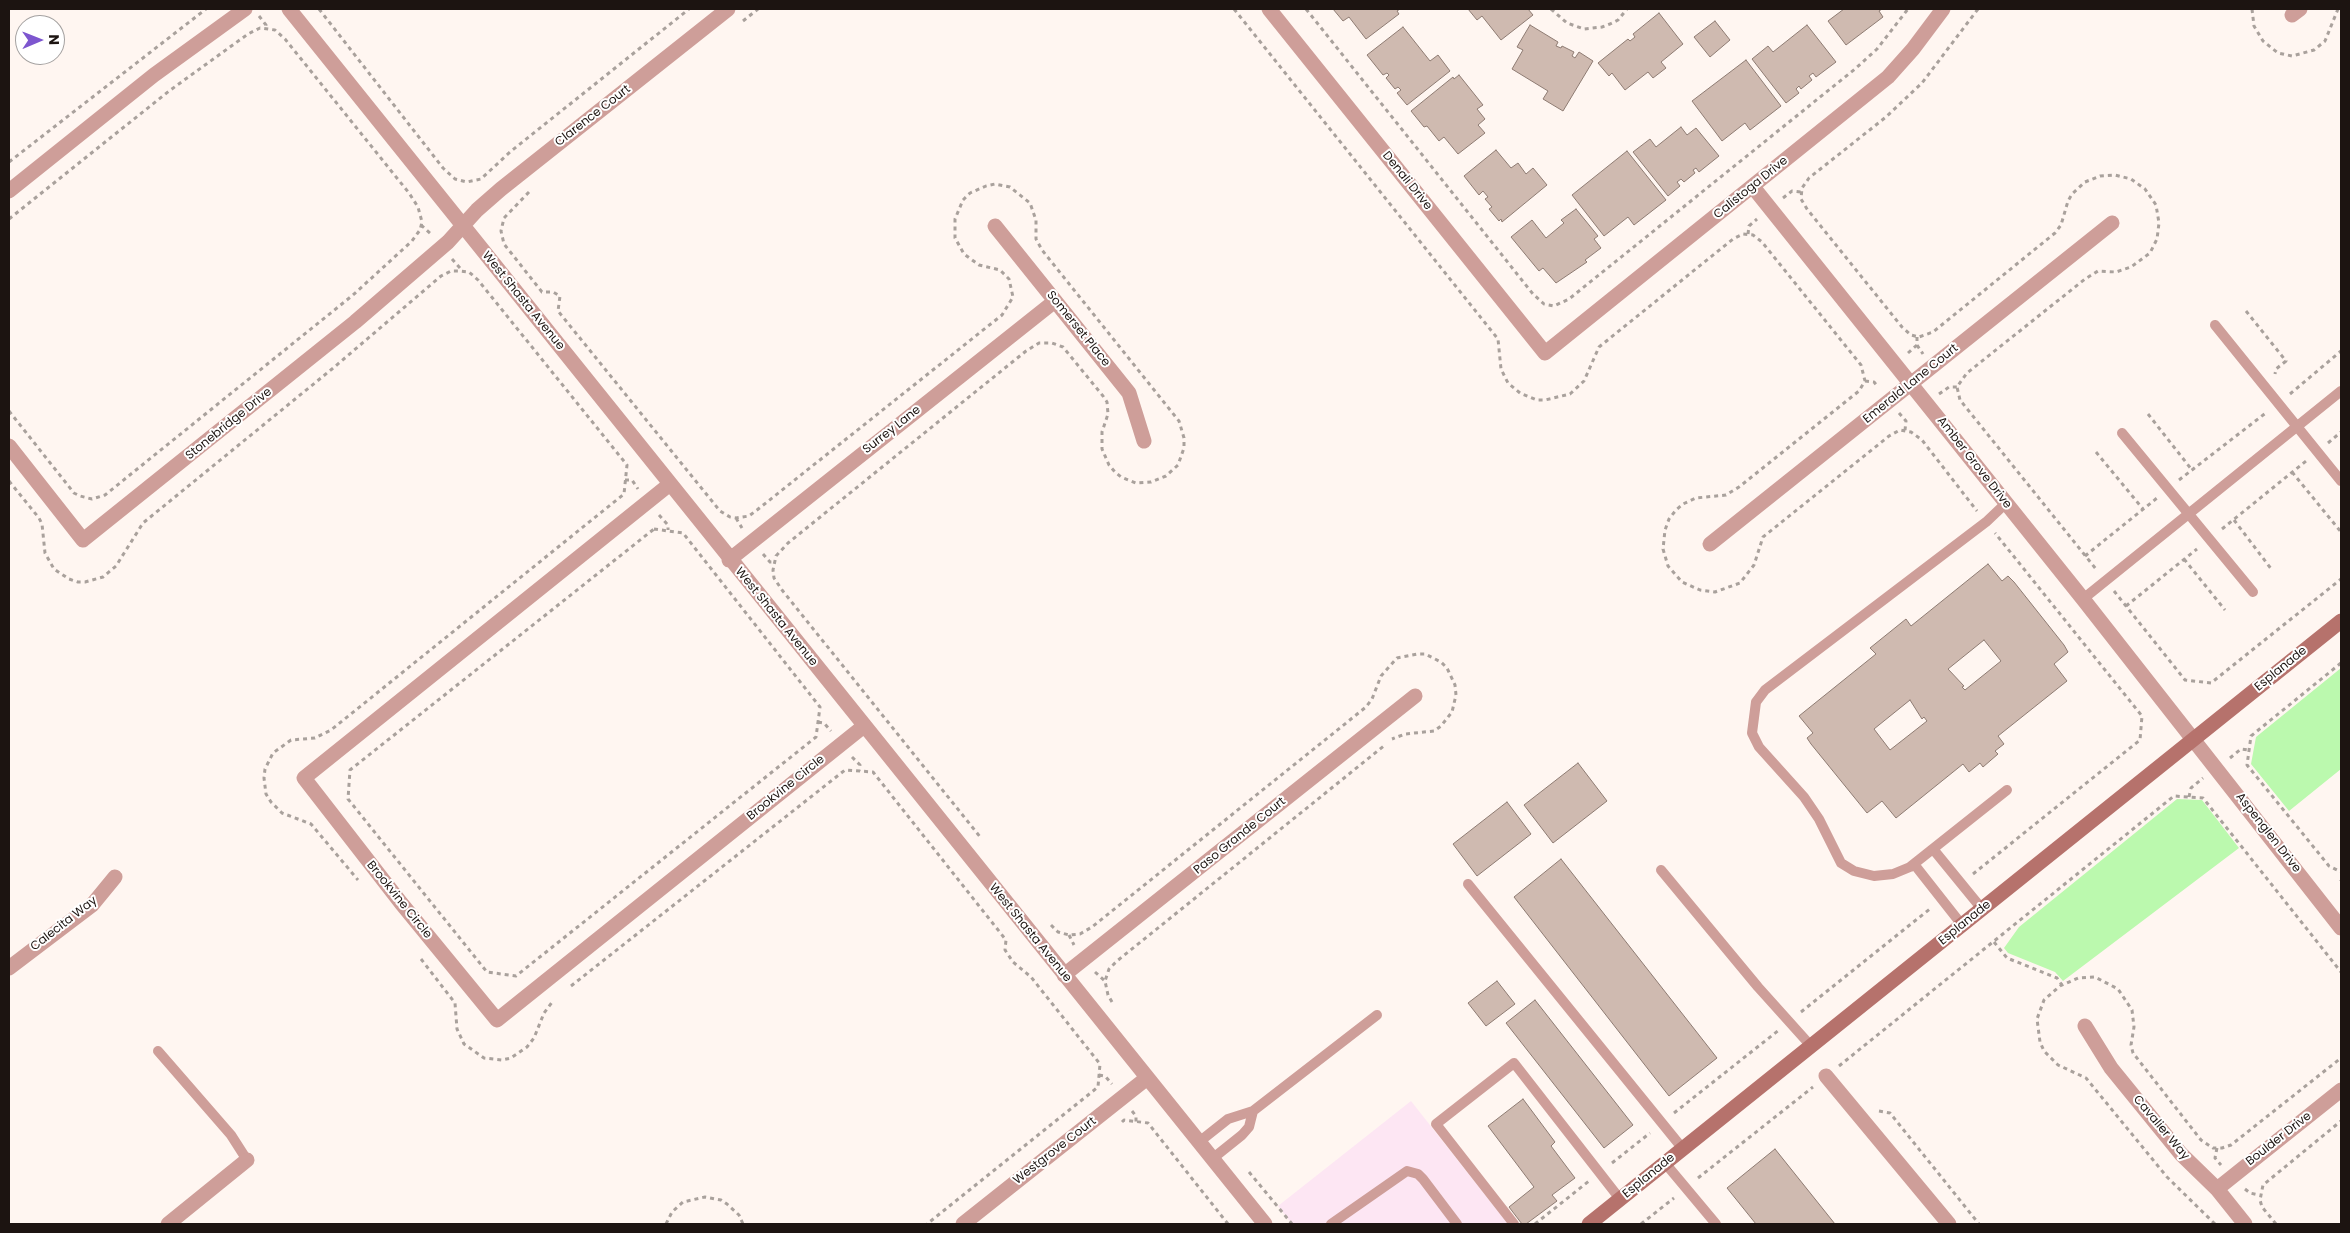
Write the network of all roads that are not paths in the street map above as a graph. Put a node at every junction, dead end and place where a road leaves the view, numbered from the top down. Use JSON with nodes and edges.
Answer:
{"nodes":[{"id":1,"x":245,"y":9,"type":"edge"},
{"id":2,"x":288,"y":9,"type":"edge"},
{"id":3,"x":728,"y":9,"type":"edge"},
{"id":4,"x":1269,"y":9,"type":"edge"},
{"id":5,"x":1943,"y":9,"type":"edge"},
{"id":6,"x":1753,"y":187,"type":"junction"},
{"id":7,"x":9,"y":191,"type":"edge"},
{"id":8,"x":2112,"y":222,"type":"dead end"},
{"id":9,"x":462,"y":226,"type":"junction"},
{"id":10,"x":995,"y":226,"type":"dead end"},
{"id":11,"x":1055,"y":301,"type":"junction"},
{"id":12,"x":2215,"y":325,"type":"dead end"},
{"id":13,"x":1545,"y":353,"type":"joint"},
{"id":14,"x":1912,"y":384,"type":"junction"},
{"id":15,"x":2341,"y":391,"type":"edge"},
{"id":16,"x":2297,"y":427,"type":"junction"},
{"id":17,"x":2122,"y":433,"type":"dead end"},
{"id":18,"x":1144,"y":441,"type":"dead end"},
{"id":19,"x":9,"y":446,"type":"edge"},
{"id":20,"x":2341,"y":481,"type":"edge"},
{"id":21,"x":670,"y":484,"type":"junction"},
{"id":22,"x":2006,"y":502,"type":"junction"},
{"id":23,"x":2188,"y":514,"type":"junction"},
{"id":24,"x":1710,"y":544,"type":"dead end"},
{"id":25,"x":729,"y":560,"type":"junction"},
{"id":26,"x":2253,"y":592,"type":"dead end"},
{"id":27,"x":2083,"y":599,"type":"junction"},
{"id":28,"x":2341,"y":621,"type":"edge"},
{"id":29,"x":1415,"y":696,"type":"dead end"},
{"id":30,"x":864,"y":726,"type":"junction"},
{"id":31,"x":2194,"y":739,"type":"junction"},
{"id":32,"x":2007,"y":790,"type":"dead end"},
{"id":33,"x":1933,"y":849,"type":"junction"},
{"id":34,"x":1914,"y":864,"type":"junction"},
{"id":35,"x":1662,"y":870,"type":"dead end"},
{"id":36,"x":115,"y":877,"type":"dead end"},
{"id":37,"x":1468,"y":884,"type":"dead end"},
{"id":38,"x":1982,"y":909,"type":"junction"},
{"id":39,"x":2339,"y":920,"type":"edge"},
{"id":40,"x":1962,"y":925,"type":"junction"},
{"id":41,"x":9,"y":968,"type":"edge"},
{"id":42,"x":1064,"y":975,"type":"junction"},
{"id":43,"x":1377,"y":1015,"type":"dead end"},
{"id":44,"x":2086,"y":1026,"type":"dead end"},
{"id":45,"x":1811,"y":1046,"type":"junction"},
{"id":46,"x":158,"y":1051,"type":"dead end"},
{"id":47,"x":1826,"y":1076,"type":"road end"},
{"id":48,"x":1147,"y":1078,"type":"junction"},
{"id":49,"x":2341,"y":1090,"type":"edge"},
{"id":50,"x":1253,"y":1111,"type":"junction"},
{"id":51,"x":1199,"y":1142,"type":"junction"},
{"id":52,"x":1682,"y":1149,"type":"junction"},
{"id":53,"x":1212,"y":1159,"type":"junction"},
{"id":54,"x":247,"y":1160,"type":"joint"},
{"id":55,"x":1665,"y":1163,"type":"junction"},
{"id":56,"x":2217,"y":1189,"type":"junction"},
{"id":57,"x":1620,"y":1199,"type":"junction"},
{"id":58,"x":168,"y":1224,"type":"edge"},
{"id":59,"x":963,"y":1224,"type":"edge"},
{"id":60,"x":1265,"y":1224,"type":"edge"},
{"id":61,"x":1331,"y":1224,"type":"edge"},
{"id":62,"x":1457,"y":1224,"type":"edge"},
{"id":63,"x":1514,"y":1224,"type":"edge"},
{"id":64,"x":1589,"y":1224,"type":"edge"},
{"id":65,"x":1716,"y":1224,"type":"edge"},
{"id":66,"x":1949,"y":1224,"type":"edge"},
{"id":67,"x":2245,"y":1224,"type":"edge"}],
"edges":[{"from":1,"to":7,"type":"street"},
{"from":2,"to":9,"type":"street","name":"West Shasta Avenue"},
{"from":3,"to":9,"type":"street","name":"Clarence Court"},
{"from":4,"to":13,"type":"street","name":"Denali Drive"},
{"from":5,"to":6,"type":"street","name":"Calistoga Drive"},
{"from":6,"to":13,"type":"street","name":"Calistoga Drive"},
{"from":6,"to":14,"type":"street","name":"Amber Grove Drive"},
{"from":8,"to":14,"type":"street","name":"Emerald Lane Court"},
{"from":9,"to":19,"type":"street","name":"Stonebridge Drive"},
{"from":9,"to":21,"type":"street","name":"West Shasta Avenue"},
{"from":10,"to":11,"type":"street","name":"Somerset Place"},
{"from":11,"to":18,"type":"street","name":"Somerset Place"},
{"from":11,"to":25,"type":"street","name":"Surrey Lane"},
{"from":12,"to":16,"type":"lane"},
{"from":14,"to":22,"type":"street","name":"Amber Grove Drive"},
{"from":14,"to":24,"type":"street","name":"Emerald Lane Court"},
{"from":15,"to":16,"type":"lane"},
{"from":16,"to":20,"type":"lane"},
{"from":16,"to":23,"type":"lane"},
{"from":17,"to":23,"type":"lane"},
{"from":21,"to":25,"type":"street","name":"West Shasta Avenue"},
{"from":21,"to":30,"type":"street","name":"Brookvine Circle"},
{"from":22,"to":27,"type":"street","name":"Amber Grove Drive"},
{"from":22,"to":34,"type":"lane"},
{"from":23,"to":26,"type":"lane"},
{"from":23,"to":27,"type":"lane"},
{"from":25,"to":30,"type":"street","name":"West Shasta Avenue"},
{"from":27,"to":31,"type":"street","name":"Amber Grove Drive"},
{"from":28,"to":31,"type":"main road","name":"Esplanade"},
{"from":29,"to":42,"type":"street","name":"Paso Grande Court"},
{"from":30,"to":42,"type":"street","name":"West Shasta Avenue"},
{"from":31,"to":38,"type":"main road","name":"Esplanade"},
{"from":31,"to":39,"type":"street","name":"Aspenglen Drive"},
{"from":32,"to":33,"type":"lane"},
{"from":33,"to":34,"type":"lane"},
{"from":33,"to":38,"type":"lane"},
{"from":34,"to":40,"type":"lane"},
{"from":35,"to":45,"type":"lane"},
{"from":36,"to":41,"type":"street","name":"Calecita Way"},
{"from":37,"to":52,"type":"lane"},
{"from":38,"to":40,"type":"main road","name":"Esplanade"},
{"from":40,"to":45,"type":"main road","name":"Esplanade"},
{"from":42,"to":48,"type":"street","name":"West Shasta Avenue"},
{"from":43,"to":50,"type":"lane"},
{"from":44,"to":56,"type":"street","name":"Cavalier Way"},
{"from":45,"to":52,"type":"main road","name":"Esplanade"},
{"from":46,"to":54,"type":"lane"},
{"from":47,"to":66,"type":"street"},
{"from":48,"to":51,"type":"street","name":"West Shasta Avenue"},
{"from":48,"to":59,"type":"street","name":"Westgrove Court"},
{"from":49,"to":56,"type":"street","name":"Boulder Drive"},
{"from":50,"to":51,"type":"lane"},
{"from":50,"to":53,"type":"lane"},
{"from":51,"to":53,"type":"street","name":"West Shasta Avenue"},
{"from":52,"to":55,"type":"main road","name":"Esplanade"},
{"from":53,"to":60,"type":"street","name":"West Shasta Avenue"},
{"from":54,"to":58,"type":"street"},
{"from":55,"to":57,"type":"main road","name":"Esplanade"},
{"from":55,"to":65,"type":"lane"},
{"from":56,"to":67,"type":"street","name":"Cavalier Way"},
{"from":57,"to":63,"type":"lane"},
{"from":57,"to":64,"type":"main road","name":"Esplanade"},
{"from":61,"to":62,"type":"lane"}]}
